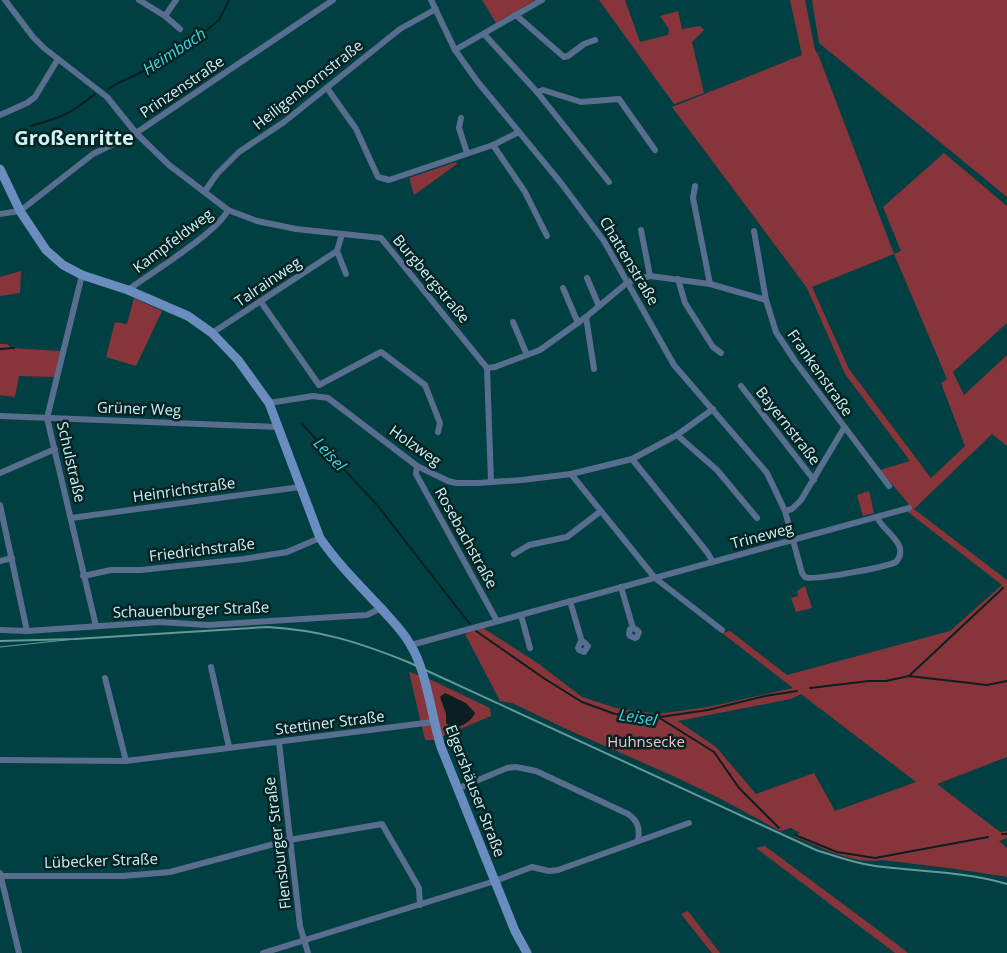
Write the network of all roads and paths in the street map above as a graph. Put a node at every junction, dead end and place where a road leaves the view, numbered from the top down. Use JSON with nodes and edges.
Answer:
{"nodes":[{"id":1,"x":5,"y":0,"type":"edge"},
{"id":2,"x":139,"y":0,"type":"edge"},
{"id":3,"x":176,"y":0,"type":"edge"},
{"id":4,"x":333,"y":0,"type":"edge"},
{"id":5,"x":431,"y":0,"type":"edge"},
{"id":6,"x":542,"y":0,"type":"edge"},
{"id":7,"x":436,"y":10,"type":"junction"},
{"id":8,"x":165,"y":16,"type":"junction"},
{"id":9,"x":517,"y":16,"type":"junction"},
{"id":10,"x":180,"y":29,"type":"dead end"},
{"id":11,"x":484,"y":34,"type":"junction"},
{"id":12,"x":595,"y":40,"type":"dead end"},
{"id":13,"x":455,"y":50,"type":"junction"},
{"id":14,"x":58,"y":59,"type":"junction"},
{"id":15,"x":327,"y":88,"type":"junction"},
{"id":16,"x":537,"y":92,"type":"junction"},
{"id":17,"x":0,"y":115,"type":"edge"},
{"id":18,"x":461,"y":118,"type":"dead end"},
{"id":19,"x":519,"y":132,"type":"junction"},
{"id":20,"x":136,"y":133,"type":"junction"},
{"id":21,"x":493,"y":145,"type":"junction"},
{"id":22,"x":655,"y":150,"type":"dead end"},
{"id":23,"x":467,"y":153,"type":"junction"},
{"id":24,"x":0,"y":169,"type":"edge"},
{"id":25,"x":609,"y":182,"type":"dead end"},
{"id":26,"x":695,"y":186,"type":"dead end"},
{"id":27,"x":205,"y":191,"type":"junction"},
{"id":28,"x":228,"y":210,"type":"junction"},
{"id":29,"x":20,"y":212,"type":"junction"},
{"id":30,"x":0,"y":214,"type":"edge"},
{"id":31,"x":641,"y":230,"type":"dead end"},
{"id":32,"x":754,"y":231,"type":"dead end"},
{"id":33,"x":342,"y":234,"type":"junction"},
{"id":34,"x":548,"y":236,"type":"dead end"},
{"id":35,"x":337,"y":251,"type":"junction"},
{"id":36,"x":346,"y":274,"type":"dead end"},
{"id":37,"x":82,"y":275,"type":"junction"},
{"id":38,"x":650,"y":276,"type":"junction"},
{"id":39,"x":587,"y":278,"type":"dead end"},
{"id":40,"x":678,"y":279,"type":"junction"},
{"id":41,"x":628,"y":282,"type":"junction"},
{"id":42,"x":710,"y":284,"type":"junction"},
{"id":43,"x":563,"y":288,"type":"dead end"},
{"id":44,"x":128,"y":290,"type":"junction"},
{"id":45,"x":766,"y":300,"type":"junction"},
{"id":46,"x":261,"y":302,"type":"junction"},
{"id":47,"x":599,"y":306,"type":"junction"},
{"id":48,"x":586,"y":317,"type":"junction"},
{"id":49,"x":514,"y":322,"type":"dead end"},
{"id":50,"x":578,"y":323,"type":"junction"},
{"id":51,"x":212,"y":333,"type":"junction"},
{"id":52,"x":722,"y":353,"type":"dead end"},
{"id":53,"x":527,"y":355,"type":"junction"},
{"id":54,"x":487,"y":368,"type":"junction"},
{"id":55,"x":594,"y":369,"type":"dead end"},
{"id":56,"x":319,"y":385,"type":"junction"},
{"id":57,"x":741,"y":386,"type":"dead end"},
{"id":58,"x":313,"y":396,"type":"junction"},
{"id":59,"x":269,"y":403,"type":"junction"},
{"id":60,"x":713,"y":409,"type":"junction"},
{"id":61,"x":0,"y":416,"type":"edge"},
{"id":62,"x":47,"y":418,"type":"junction"},
{"id":63,"x":277,"y":427,"type":"junction"},
{"id":64,"x":844,"y":428,"type":"junction"},
{"id":65,"x":438,"y":432,"type":"dead end"},
{"id":66,"x":677,"y":435,"type":"junction"},
{"id":67,"x":55,"y":449,"type":"junction"},
{"id":68,"x":632,"y":459,"type":"junction"},
{"id":69,"x":417,"y":466,"type":"junction"},
{"id":70,"x":0,"y":473,"type":"edge"},
{"id":71,"x":571,"y":474,"type":"junction"},
{"id":72,"x":814,"y":480,"type":"junction"},
{"id":73,"x":491,"y":482,"type":"junction"},
{"id":74,"x":889,"y":486,"type":"dead end"},
{"id":75,"x":300,"y":487,"type":"junction"},
{"id":76,"x":0,"y":505,"type":"edge"},
{"id":77,"x":909,"y":508,"type":"dead end"},
{"id":78,"x":601,"y":511,"type":"junction"},
{"id":79,"x":785,"y":512,"type":"junction"},
{"id":80,"x":877,"y":517,"type":"junction"},
{"id":81,"x":71,"y":518,"type":"junction"},
{"id":82,"x":757,"y":518,"type":"dead end"},
{"id":83,"x":320,"y":538,"type":"junction"},
{"id":84,"x":793,"y":541,"type":"junction"},
{"id":85,"x":514,"y":554,"type":"dead end"},
{"id":86,"x":12,"y":558,"type":"junction"},
{"id":87,"x":0,"y":561,"type":"edge"},
{"id":88,"x":713,"y":562,"type":"junction"},
{"id":89,"x":83,"y":576,"type":"junction"},
{"id":90,"x":655,"y":578,"type":"junction"},
{"id":91,"x":622,"y":587,"type":"junction"},
{"id":92,"x":570,"y":601,"type":"junction"},
{"id":93,"x":381,"y":608,"type":"junction"},
{"id":94,"x":521,"y":615,"type":"junction"},
{"id":95,"x":497,"y":621,"type":"junction"},
{"id":96,"x":96,"y":626,"type":"junction"},
{"id":97,"x":633,"y":628,"type":"dead end"},
{"id":98,"x":0,"y":630,"type":"edge"},
{"id":99,"x":722,"y":630,"type":"dead end"},
{"id":100,"x":27,"y":631,"type":"junction"},
{"id":101,"x":582,"y":642,"type":"dead end"},
{"id":102,"x":411,"y":645,"type":"junction"},
{"id":103,"x":530,"y":648,"type":"dead end"},
{"id":104,"x":211,"y":667,"type":"dead end"},
{"id":105,"x":105,"y":678,"type":"dead end"},
{"id":106,"x":433,"y":722,"type":"junction"},
{"id":107,"x":279,"y":742,"type":"junction"},
{"id":108,"x":229,"y":747,"type":"junction"},
{"id":109,"x":0,"y":760,"type":"edge"},
{"id":110,"x":126,"y":761,"type":"junction"},
{"id":111,"x":457,"y":788,"type":"junction"},
{"id":112,"x":689,"y":823,"type":"dead end"},
{"id":113,"x":289,"y":840,"type":"junction"},
{"id":114,"x":638,"y":841,"type":"junction"},
{"id":115,"x":0,"y":875,"type":"edge"},
{"id":116,"x":495,"y":881,"type":"junction"},
{"id":117,"x":420,"y":905,"type":"junction"},
{"id":118,"x":304,"y":940,"type":"junction"},
{"id":119,"x":19,"y":953,"type":"edge"},
{"id":120,"x":263,"y":953,"type":"edge"},
{"id":121,"x":308,"y":953,"type":"edge"},
{"id":122,"x":526,"y":953,"type":"edge"}],
"edges":[{"from":1,"to":14,"type":"street","name":"Burgbergstraße"},
{"from":2,"to":8,"type":"street"},
{"from":3,"to":8,"type":"street"},
{"from":4,"to":20,"type":"street","name":"Prinzenstraße"},
{"from":5,"to":7,"type":"street","name":"Chattenstraße"},
{"from":6,"to":9,"type":"street"},
{"from":7,"to":13,"type":"street","name":"Chattenstraße"},
{"from":7,"to":15,"type":"street","name":"Heiligenbornstraße"},
{"from":8,"to":10,"type":"street"},
{"from":9,"to":11,"type":"street"},
{"from":9,"to":12,"type":"street"},
{"from":11,"to":13,"type":"street"},
{"from":11,"to":16,"type":"street"},
{"from":13,"to":19,"type":"street","name":"Chattenstraße"},
{"from":14,"to":17,"type":"street"},
{"from":14,"to":20,"type":"street","name":"Burgbergstraße"},
{"from":15,"to":23,"type":"street"},
{"from":15,"to":27,"type":"street","name":"Heiligenbornstraße"},
{"from":16,"to":22,"type":"street"},
{"from":16,"to":25,"type":"street"},
{"from":18,"to":23,"type":"street"},
{"from":19,"to":21,"type":"street"},
{"from":19,"to":41,"type":"street","name":"Chattenstraße"},
{"from":20,"to":27,"type":"street","name":"Burgbergstraße"},
{"from":20,"to":29,"type":"street","name":"Prinzenstraße"},
{"from":21,"to":23,"type":"street"},
{"from":21,"to":34,"type":"street"},
{"from":24,"to":29,"type":"street","name":"Elgershäuser Straße"},
{"from":26,"to":42,"type":"street"},
{"from":27,"to":28,"type":"street","name":"Burgbergstraße"},
{"from":28,"to":33,"type":"street","name":"Burgbergstraße"},
{"from":28,"to":44,"type":"street","name":"Kampfeldweg"},
{"from":29,"to":30,"type":"street"},
{"from":29,"to":37,"type":"street","name":"Elgershäuser Straße"},
{"from":31,"to":38,"type":"street"},
{"from":32,"to":45,"type":"street","name":"Frankenstraße"},
{"from":33,"to":35,"type":"street"},
{"from":33,"to":54,"type":"street","name":"Burgbergstraße"},
{"from":35,"to":36,"type":"street"},
{"from":35,"to":46,"type":"street","name":"Talrainweg"},
{"from":37,"to":44,"type":"street","name":"Elgershäuser Straße"},
{"from":37,"to":62,"type":"street","name":"Schulstraße"},
{"from":38,"to":40,"type":"street"},
{"from":38,"to":41,"type":"street"},
{"from":39,"to":47,"type":"street"},
{"from":40,"to":42,"type":"street"},
{"from":40,"to":52,"type":"street"},
{"from":41,"to":47,"type":"street"},
{"from":41,"to":60,"type":"street","name":"Chattenstraße"},
{"from":42,"to":45,"type":"street"},
{"from":43,"to":50,"type":"street"},
{"from":44,"to":51,"type":"street","name":"Elgershäuser Straße"},
{"from":45,"to":64,"type":"street","name":"Frankenstraße"},
{"from":46,"to":51,"type":"street","name":"Talrainweg"},
{"from":46,"to":56,"type":"street"},
{"from":47,"to":48,"type":"street"},
{"from":48,"to":50,"type":"street"},
{"from":48,"to":55,"type":"street"},
{"from":49,"to":53,"type":"street"},
{"from":50,"to":53,"type":"street"},
{"from":51,"to":59,"type":"street","name":"Elgershäuser Straße"},
{"from":53,"to":54,"type":"street"},
{"from":54,"to":73,"type":"street"},
{"from":56,"to":58,"type":"street"},
{"from":56,"to":65,"type":"street"},
{"from":57,"to":72,"type":"street","name":"Bayernstraße"},
{"from":58,"to":59,"type":"street","name":"Holzweg"},
{"from":58,"to":69,"type":"street","name":"Holzweg"},
{"from":59,"to":63,"type":"street","name":"Elgershäuser Straße"},
{"from":60,"to":66,"type":"street","name":"Holzweg"},
{"from":60,"to":79,"type":"street","name":"Chattenstraße"},
{"from":61,"to":62,"type":"street","name":"Grüner Weg"},
{"from":62,"to":63,"type":"street","name":"Grüner Weg"},
{"from":62,"to":67,"type":"street","name":"Schulstraße"},
{"from":63,"to":75,"type":"street","name":"Elgershäuser Straße"},
{"from":64,"to":72,"type":"street","name":"Bayernstraße"},
{"from":64,"to":74,"type":"street","name":"Frankenstraße"},
{"from":66,"to":68,"type":"street","name":"Holzweg"},
{"from":66,"to":82,"type":"street"},
{"from":67,"to":70,"type":"street"},
{"from":67,"to":81,"type":"street","name":"Schulstraße"},
{"from":68,"to":71,"type":"street","name":"Holzweg"},
{"from":68,"to":88,"type":"street"},
{"from":69,"to":73,"type":"street","name":"Holzweg"},
{"from":69,"to":95,"type":"street","name":"Rosebachstraße"},
{"from":71,"to":73,"type":"street","name":"Holzweg"},
{"from":71,"to":78,"type":"street"},
{"from":72,"to":79,"type":"street","name":"Bayernstraße"},
{"from":75,"to":81,"type":"street","name":"Heinrichstraße"},
{"from":75,"to":83,"type":"street","name":"Elgershäuser Straße"},
{"from":76,"to":86,"type":"street"},
{"from":77,"to":80,"type":"street","name":"Trineweg"},
{"from":78,"to":85,"type":"street"},
{"from":78,"to":90,"type":"street"},
{"from":79,"to":84,"type":"street","name":"Chattenstraße"},
{"from":80,"to":84,"type":"street","name":"Trineweg"},
{"from":80,"to":84,"type":"street","name":"Chattenstraße"},
{"from":81,"to":89,"type":"street","name":"Schulstraße"},
{"from":83,"to":89,"type":"street","name":"Friedrichstraße"},
{"from":83,"to":93,"type":"street","name":"Elgershäuser Straße"},
{"from":84,"to":88,"type":"street","name":"Trineweg"},
{"from":86,"to":87,"type":"street"},
{"from":86,"to":100,"type":"street"},
{"from":88,"to":90,"type":"street","name":"Trineweg"},
{"from":89,"to":96,"type":"street","name":"Schulstraße"},
{"from":90,"to":91,"type":"street","name":"Trineweg"},
{"from":90,"to":99,"type":"street"},
{"from":91,"to":92,"type":"street","name":"Trineweg"},
{"from":91,"to":97,"type":"street"},
{"from":92,"to":94,"type":"street","name":"Trineweg"},
{"from":92,"to":101,"type":"street"},
{"from":93,"to":96,"type":"street","name":"Schauenburger Straße"},
{"from":93,"to":102,"type":"street","name":"Elgershäuser Straße"},
{"from":94,"to":95,"type":"street","name":"Trineweg"},
{"from":94,"to":103,"type":"street"},
{"from":95,"to":102,"type":"street","name":"Trineweg"},
{"from":96,"to":100,"type":"street","name":"Schauenburger Straße"},
{"from":98,"to":100,"type":"street","name":"Schauenburger Straße"},
{"from":102,"to":106,"type":"street","name":"Elgershäuser Straße"},
{"from":104,"to":108,"type":"street"},
{"from":105,"to":110,"type":"street"},
{"from":106,"to":107,"type":"street","name":"Stettiner Straße"},
{"from":106,"to":111,"type":"street","name":"Elgershäuser Straße"},
{"from":107,"to":108,"type":"street","name":"Stettiner Straße"},
{"from":107,"to":113,"type":"street","name":"Flensburger Straße"},
{"from":108,"to":110,"type":"street","name":"Stettiner Straße"},
{"from":109,"to":110,"type":"street","name":"Stettiner Straße"},
{"from":111,"to":114,"type":"street"},
{"from":111,"to":116,"type":"street","name":"Elgershäuser Straße"},
{"from":112,"to":114,"type":"street"},
{"from":113,"to":115,"type":"street","name":"Lübecker Straße"},
{"from":113,"to":117,"type":"street","name":"Lübecker Straße"},
{"from":113,"to":118,"type":"street","name":"Flensburger Straße"},
{"from":114,"to":116,"type":"street"},
{"from":115,"to":119,"type":"street"},
{"from":116,"to":117,"type":"street"},
{"from":116,"to":122,"type":"street","name":"Elgershäuser Straße"},
{"from":117,"to":118,"type":"street"},
{"from":118,"to":120,"type":"street"},
{"from":118,"to":121,"type":"street","name":"Flensburger Straße"}]}
